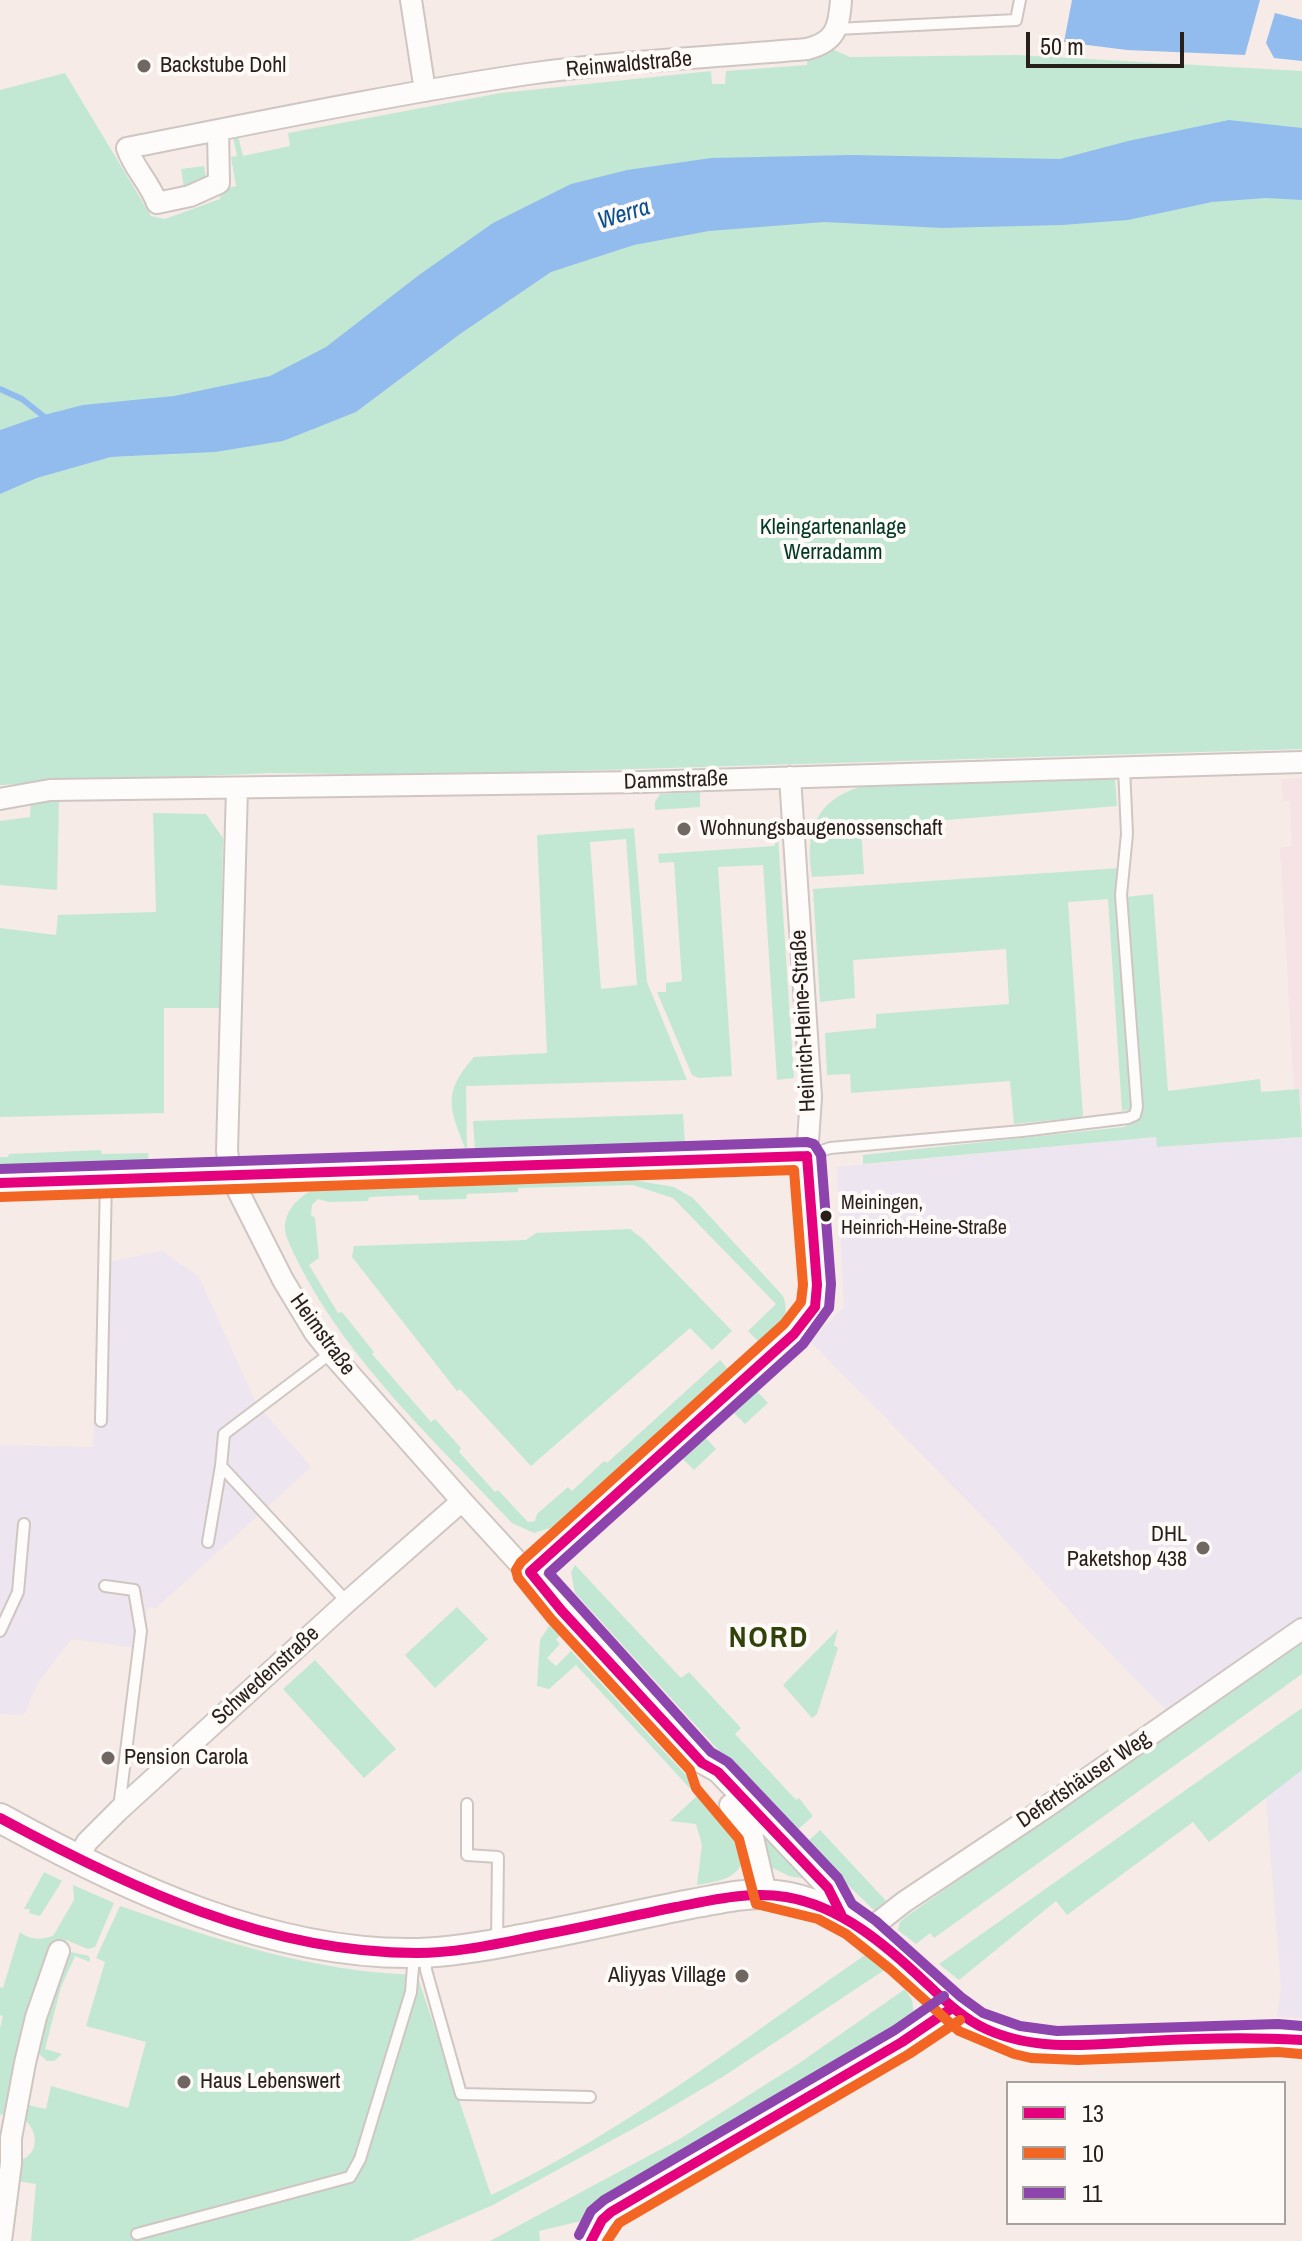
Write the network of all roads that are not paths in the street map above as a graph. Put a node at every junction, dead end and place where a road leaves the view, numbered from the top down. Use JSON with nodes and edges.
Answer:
{"nodes":[{"id":1,"x":411,"y":0,"type":"edge"},
{"id":2,"x":841,"y":0,"type":"edge"},
{"id":3,"x":1020,"y":0,"type":"edge"},
{"id":4,"x":836,"y":29,"type":"junction"},
{"id":5,"x":425,"y":91,"type":"junction"},
{"id":6,"x":218,"y":130,"type":"junction"},
{"id":7,"x":1302,"y":762,"type":"edge"},
{"id":8,"x":1124,"y":768,"type":"junction"},
{"id":9,"x":790,"y":777,"type":"junction"},
{"id":10,"x":237,"y":788,"type":"junction"},
{"id":11,"x":0,"y":799,"type":"edge"},
{"id":12,"x":807,"y":1156,"type":"junction"},
{"id":13,"x":231,"y":1177,"type":"junction"},
{"id":14,"x":106,"y":1179,"type":"junction"},
{"id":15,"x":0,"y":1183,"type":"edge"},
{"id":16,"x":331,"y":1353,"type":"junction"},
{"id":17,"x":101,"y":1421,"type":"dead end"},
{"id":18,"x":221,"y":1466,"type":"junction"},
{"id":19,"x":462,"y":1501,"type":"junction"},
{"id":20,"x":24,"y":1524,"type":"dead end"},
{"id":21,"x":208,"y":1542,"type":"dead end"},
{"id":22,"x":530,"y":1572,"type":"junction"},
{"id":23,"x":105,"y":1586,"type":"dead end"},
{"id":24,"x":347,"y":1602,"type":"junction"},
{"id":25,"x":1302,"y":1629,"type":"edge"},
{"id":26,"x":0,"y":1631,"type":"edge"},
{"id":27,"x":702,"y":1763,"type":"junction"},
{"id":28,"x":467,"y":1804,"type":"dead end"},
{"id":29,"x":119,"y":1810,"type":"junction"},
{"id":30,"x":0,"y":1818,"type":"edge"},
{"id":31,"x":78,"y":1858,"type":"junction"},
{"id":32,"x":766,"y":1894,"type":"junction"},
{"id":33,"x":841,"y":1914,"type":"junction"},
{"id":34,"x":867,"y":1931,"type":"junction"},
{"id":35,"x":497,"y":1943,"type":"junction"},
{"id":36,"x":59,"y":1951,"type":"dead end"},
{"id":37,"x":420,"y":1953,"type":"junction"},
{"id":38,"x":952,"y":2008,"type":"junction"},
{"id":39,"x":1302,"y":2040,"type":"edge"},
{"id":40,"x":590,"y":2097,"type":"dead end"},
{"id":41,"x":6,"y":2138,"type":"edge"},
{"id":42,"x":137,"y":2234,"type":"dead end"},
{"id":43,"x":1,"y":2241,"type":"edge"},
{"id":44,"x":591,"y":2241,"type":"edge"}],
"edges":[{"from":1,"to":5,"type":"street"},
{"from":2,"to":4,"type":"street"},
{"from":3,"to":4,"type":"lane","name":"Reinwaldstraße"},
{"from":4,"to":5,"type":"street","name":"Reinwaldstraße"},
{"from":5,"to":6,"type":"street","name":"Reinwaldstraße"},
{"from":6,"to":6,"type":"street","name":"Reinwaldstraße"},
{"from":7,"to":8,"type":"street","name":"Dammstraße"},
{"from":8,"to":9,"type":"street","name":"Dammstraße"},
{"from":8,"to":12,"type":"lane"},
{"from":9,"to":10,"type":"street","name":"Dammstraße"},
{"from":9,"to":12,"type":"street","name":"Heinrich-Heine-Straße"},
{"from":10,"to":11,"type":"street","name":"Dammstraße"},
{"from":10,"to":13,"type":"street","name":"Heimstraße"},
{"from":12,"to":13,"type":"street"},
{"from":12,"to":22,"type":"street","name":"Heinrich-Heine-Straße"},
{"from":13,"to":14,"type":"street"},
{"from":13,"to":16,"type":"street","name":"Heimstraße"},
{"from":14,"to":15,"type":"street"},
{"from":14,"to":17,"type":"lane"},
{"from":16,"to":18,"type":"lane"},
{"from":16,"to":19,"type":"street","name":"Heimstraße"},
{"from":18,"to":21,"type":"lane"},
{"from":18,"to":24,"type":"lane"},
{"from":19,"to":22,"type":"street","name":"Heimstraße"},
{"from":19,"to":24,"type":"street","name":"Schwedenstraße"},
{"from":20,"to":26,"type":"lane"},
{"from":22,"to":27,"type":"street","name":"Heimstraße"},
{"from":23,"to":29,"type":"lane"},
{"from":24,"to":29,"type":"street","name":"Schwedenstraße"},
{"from":25,"to":34,"type":"street","name":"Defertshäuser Weg"},
{"from":27,"to":32,"type":"street","name":"Heimstraße"},
{"from":27,"to":33,"type":"street","name":"Heimstraße"},
{"from":28,"to":35,"type":"lane"},
{"from":29,"to":31,"type":"street","name":"Schwedenstraße"},
{"from":30,"to":31,"type":"main road"},
{"from":31,"to":37,"type":"main road"},
{"from":32,"to":33,"type":"main road"},
{"from":32,"to":35,"type":"main road"},
{"from":33,"to":34,"type":"main road"},
{"from":34,"to":38,"type":"main road"},
{"from":35,"to":37,"type":"main road"},
{"from":36,"to":41,"type":"street"},
{"from":37,"to":40,"type":"lane"},
{"from":37,"to":42,"type":"lane"},
{"from":38,"to":39,"type":"main road"},
{"from":38,"to":44,"type":"street"},
{"from":41,"to":43,"type":"street"}]}
